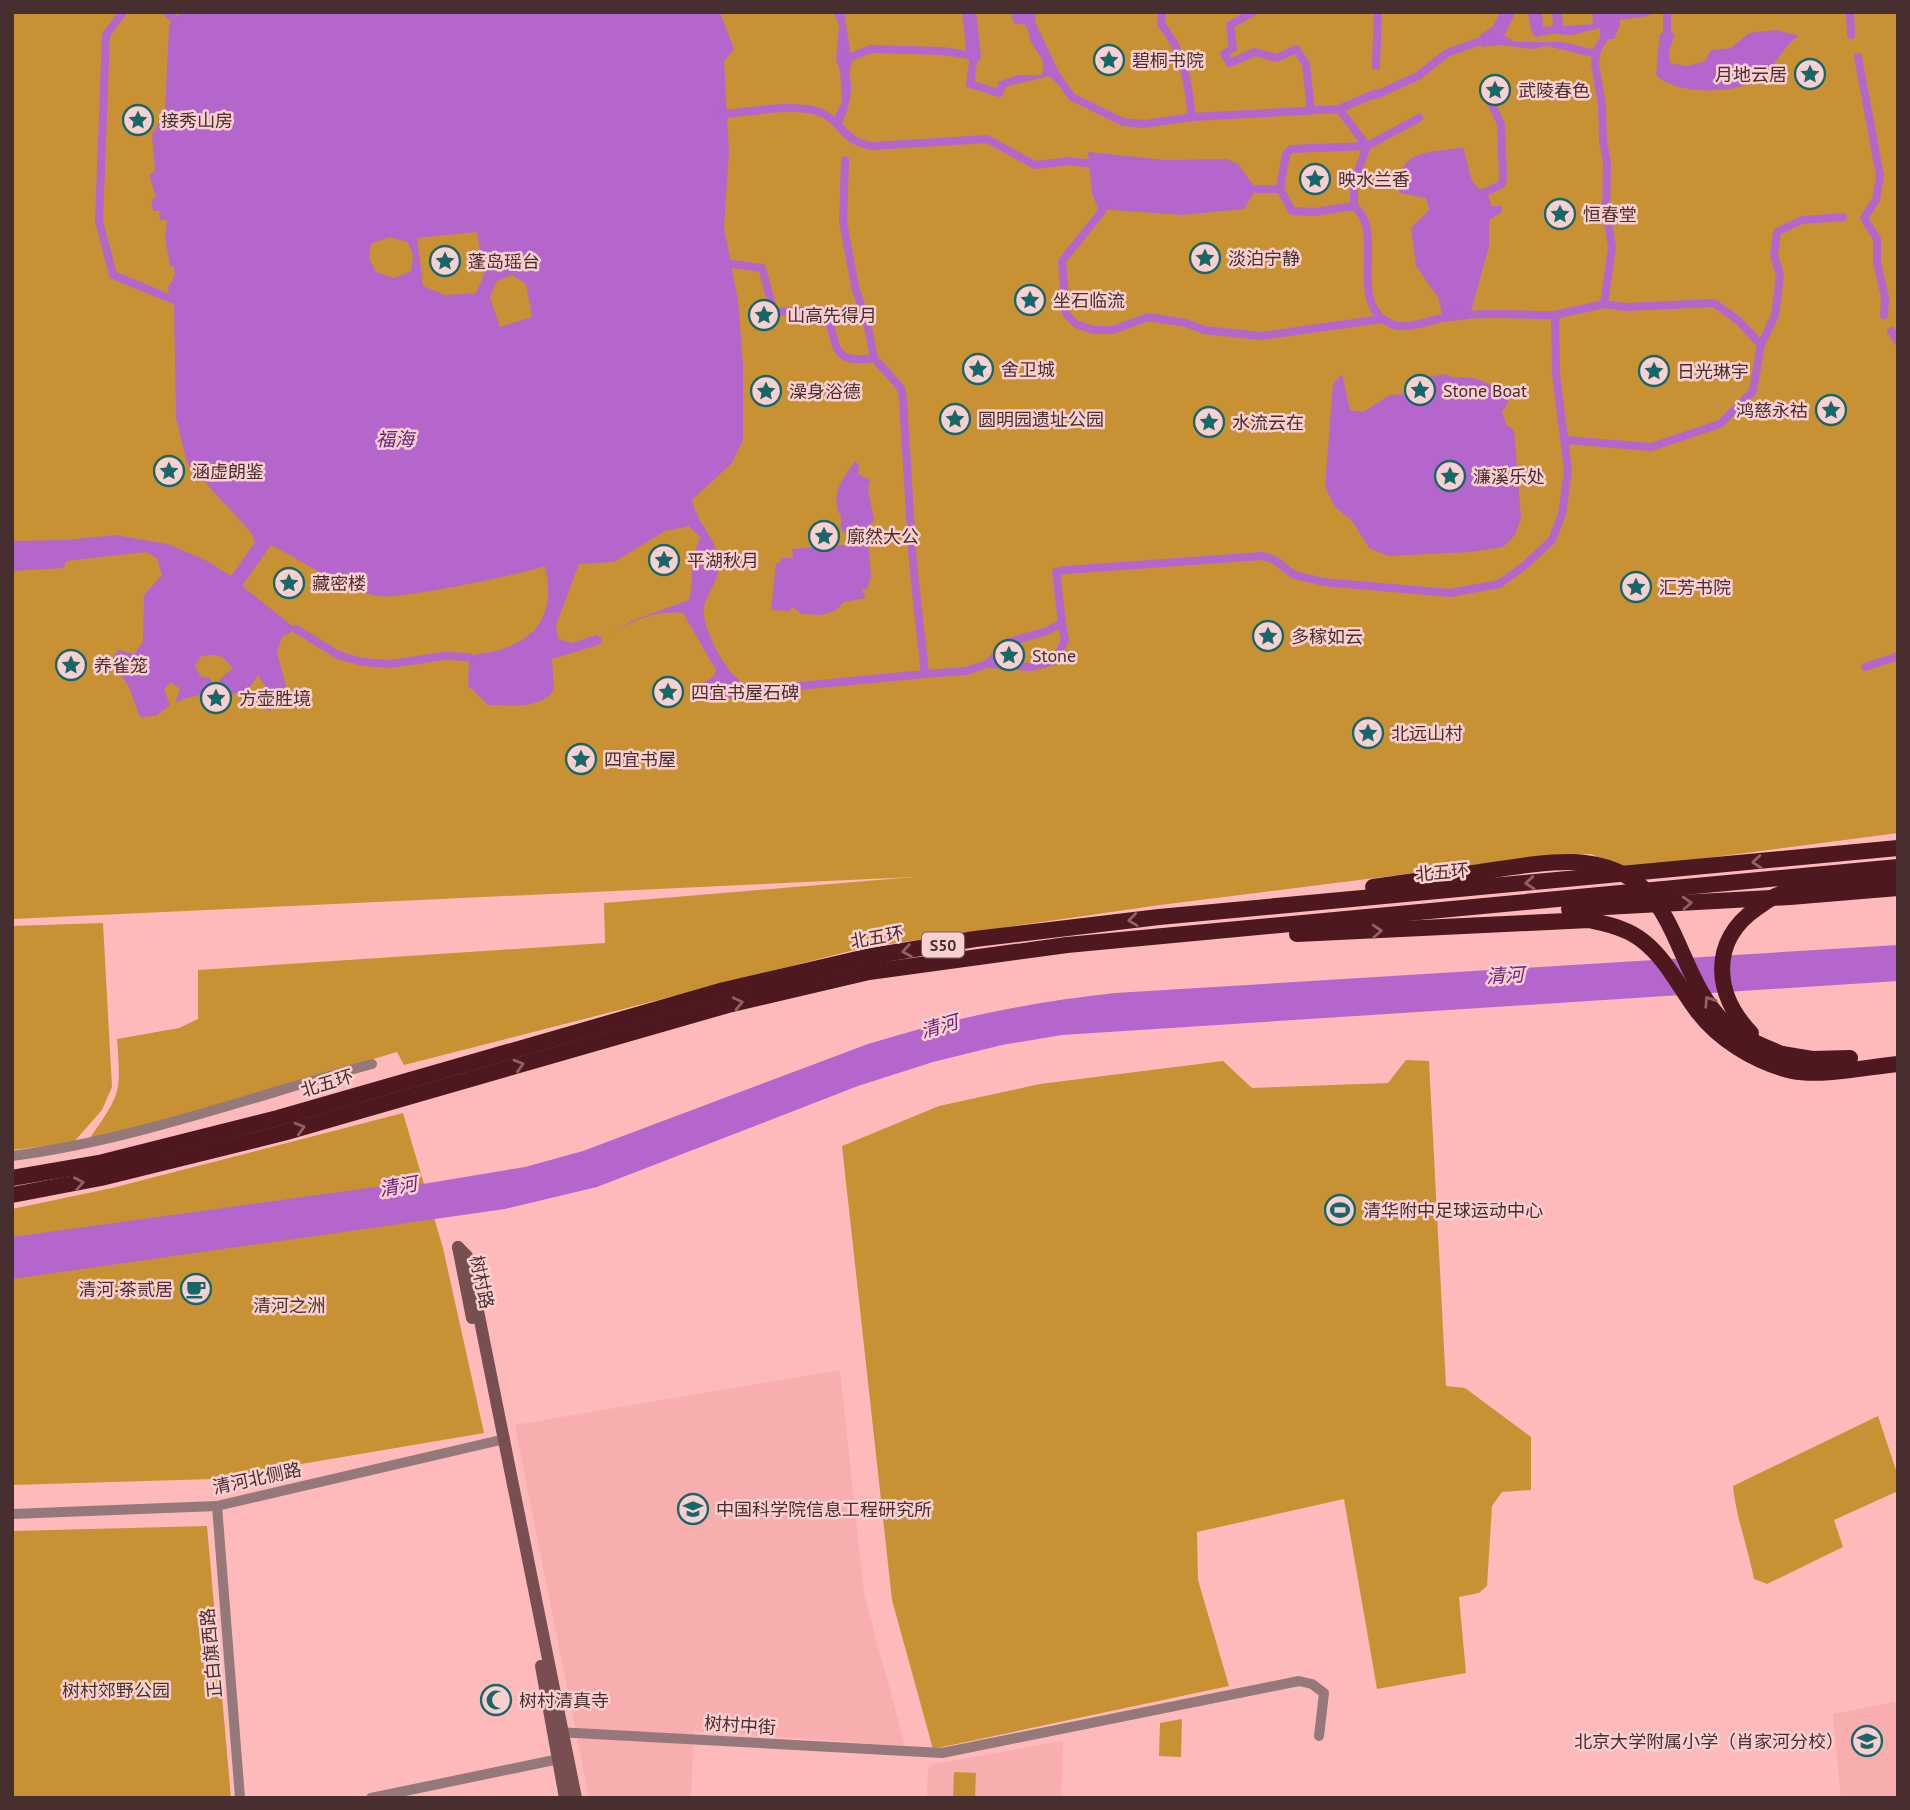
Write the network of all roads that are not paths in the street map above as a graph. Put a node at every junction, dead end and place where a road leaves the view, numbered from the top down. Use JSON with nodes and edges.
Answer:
{"nodes":[{"id":1,"x":1898,"y":846,"type":"edge"},
{"id":2,"x":1898,"y":867,"type":"edge"},
{"id":3,"x":1898,"y":879,"type":"edge"},
{"id":4,"x":1898,"y":888,"type":"edge"},
{"id":5,"x":1398,"y":916,"type":"junction"},
{"id":6,"x":1159,"y":917,"type":"junction"},
{"id":7,"x":1161,"y":936,"type":"junction"},
{"id":8,"x":1898,"y":1053,"type":"edge"},
{"id":9,"x":1782,"y":1054,"type":"junction"},
{"id":10,"x":1898,"y":1064,"type":"edge"},
{"id":11,"x":372,"y":1065,"type":"dead end"},
{"id":12,"x":12,"y":1156,"type":"edge"},
{"id":13,"x":12,"y":1178,"type":"edge"},
{"id":14,"x":12,"y":1195,"type":"edge"},
{"id":15,"x":501,"y":1440,"type":"junction"},
{"id":16,"x":217,"y":1506,"type":"junction"},
{"id":17,"x":12,"y":1514,"type":"edge"},
{"id":18,"x":558,"y":1732,"type":"junction"},
{"id":19,"x":1319,"y":1737,"type":"dead end"},
{"id":20,"x":559,"y":1759,"type":"junction"},
{"id":21,"x":240,"y":1798,"type":"edge"},
{"id":22,"x":371,"y":1798,"type":"edge"},
{"id":23,"x":565,"y":1798,"type":"edge"},
{"id":24,"x":576,"y":1798,"type":"edge"}],
"edges":[{"from":1,"to":6,"type":"highway","name":"北五环","number":"S50","one_way":true},
{"from":2,"to":5,"type":"highway","name":"北五环","number":"S50"},
{"from":3,"to":9,"type":"highway","bridge":true},
{"from":5,"to":4,"type":"highway","one_way":true},
{"from":5,"to":7,"type":"highway","name":"北五环","number":"S50"},
{"from":9,"to":6,"type":"highway","one_way":true,"bridge":true},
{"from":6,"to":13,"type":"highway","name":"北五环","number":"S50","one_way":true},
{"from":7,"to":10,"type":"highway","one_way":true},
{"from":14,"to":7,"type":"highway","name":"北五环","number":"S50","one_way":true},
{"from":8,"to":9,"type":"highway"},
{"from":11,"to":12,"type":"street"},
{"from":15,"to":15,"type":"main road","name":"树村路"},
{"from":15,"to":16,"type":"street","name":"清河北侧路"},
{"from":15,"to":18,"type":"main road","name":"树村路"},
{"from":16,"to":17,"type":"street","name":"清河北侧路"},
{"from":16,"to":21,"type":"street","name":"正白旗西路"},
{"from":18,"to":19,"type":"street","name":"树村中街"},
{"from":18,"to":20,"type":"main road","name":"树村路"},
{"from":18,"to":24,"type":"main road","name":"树村路"},
{"from":20,"to":22,"type":"street"},
{"from":20,"to":23,"type":"main road","name":"树村路"}]}
